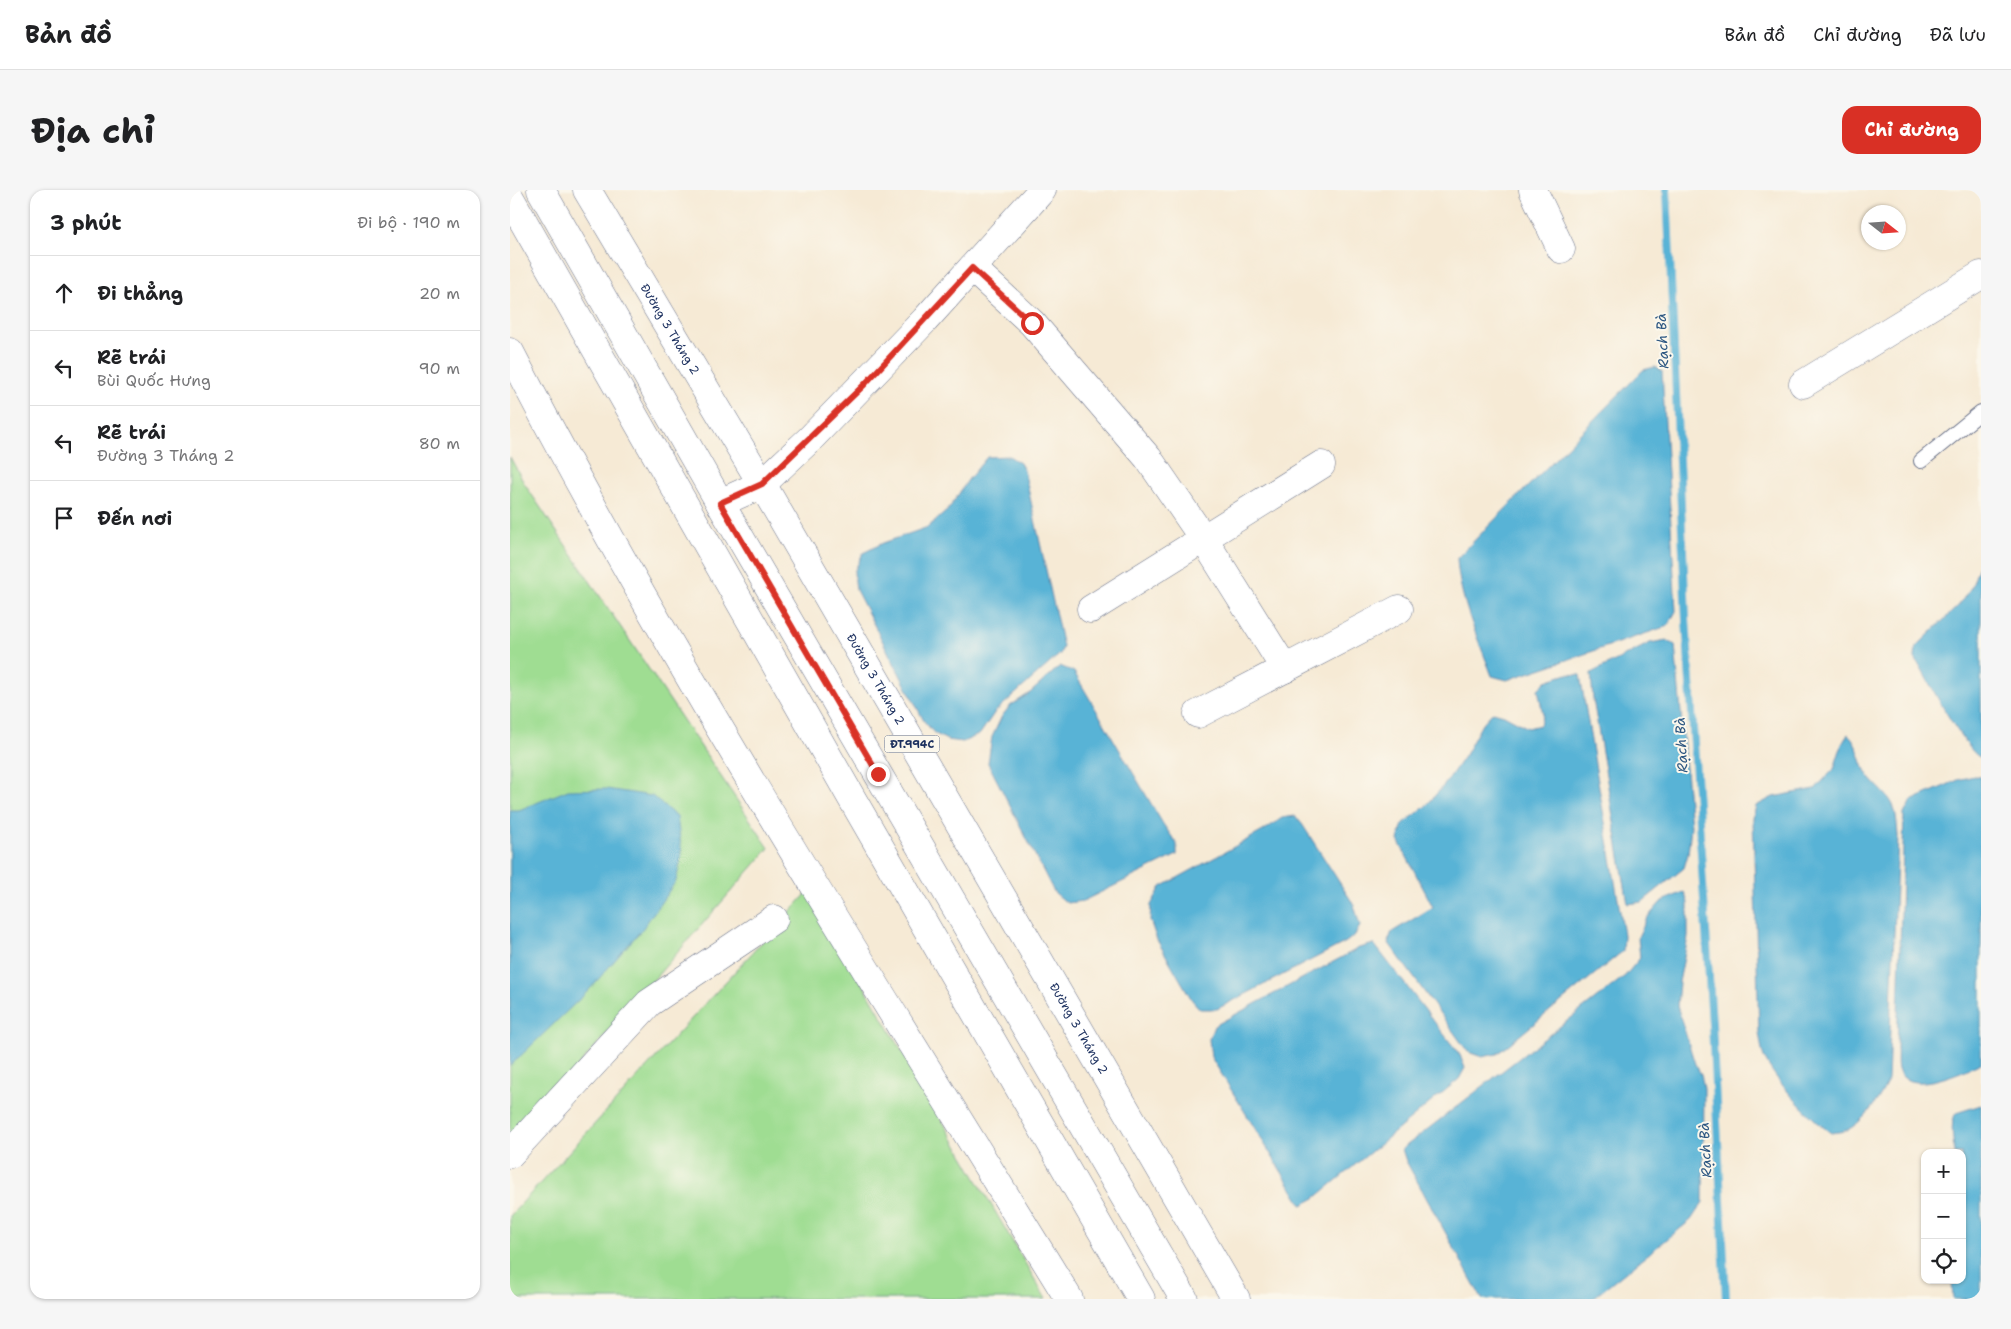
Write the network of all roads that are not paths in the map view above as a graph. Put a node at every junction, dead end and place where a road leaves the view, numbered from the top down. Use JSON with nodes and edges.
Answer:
{"nodes":[{"id":1,"x":541,"y":190,"type":"edge"},
{"id":2,"x":586,"y":190,"type":"edge"},
{"id":3,"x":1042,"y":190,"type":"edge"},
{"id":4,"x":1532,"y":190,"type":"edge"},
{"id":5,"x":510,"y":198,"type":"edge"},
{"id":6,"x":1561,"y":249,"type":"dead end"},
{"id":7,"x":972,"y":268,"type":"junction"},
{"id":8,"x":1981,"y":275,"type":"edge"},
{"id":9,"x":510,"y":352,"type":"edge"},
{"id":10,"x":1803,"y":384,"type":"dead end"},
{"id":11,"x":1981,"y":412,"type":"edge"},
{"id":12,"x":1921,"y":461,"type":"dead end"},
{"id":13,"x":1321,"y":466,"type":"dead end"},
{"id":14,"x":762,"y":484,"type":"junction"},
{"id":15,"x":720,"y":503,"type":"junction"},
{"id":16,"x":1203,"y":538,"type":"junction"},
{"id":17,"x":1399,"y":608,"type":"dead end"},
{"id":18,"x":1091,"y":609,"type":"dead end"},
{"id":19,"x":1285,"y":669,"type":"junction"},
{"id":20,"x":1198,"y":714,"type":"dead end"},
{"id":21,"x":774,"y":919,"type":"dead end"},
{"id":22,"x":510,"y":1154,"type":"edge"},
{"id":23,"x":1070,"y":1299,"type":"edge"},
{"id":24,"x":1142,"y":1299,"type":"edge"},
{"id":25,"x":1184,"y":1299,"type":"edge"},
{"id":26,"x":1236,"y":1299,"type":"edge"}],
"edges":[{"from":1,"to":15,"type":"main road","number":"ĐT.994C"},
{"from":2,"to":14,"type":"main road","name":"Đường 3 Tháng 2","number":"ĐT.994C"},
{"from":3,"to":7,"type":"main road"},
{"from":4,"to":6,"type":"main road"},
{"from":5,"to":24,"type":"main road"},
{"from":7,"to":14,"type":"main road"},
{"from":7,"to":16,"type":"main road"},
{"from":8,"to":10,"type":"main road"},
{"from":9,"to":23,"type":"main road"},
{"from":11,"to":12,"type":"lane"},
{"from":13,"to":16,"type":"main road"},
{"from":14,"to":15,"type":"main road"},
{"from":14,"to":26,"type":"main road","name":"Đường 3 Tháng 2","number":"ĐT.994C"},
{"from":15,"to":25,"type":"main road","number":"ĐT.994C"},
{"from":16,"to":18,"type":"main road"},
{"from":16,"to":19,"type":"main road"},
{"from":17,"to":19,"type":"main road"},
{"from":19,"to":20,"type":"main road"},
{"from":21,"to":22,"type":"main road"}]}
